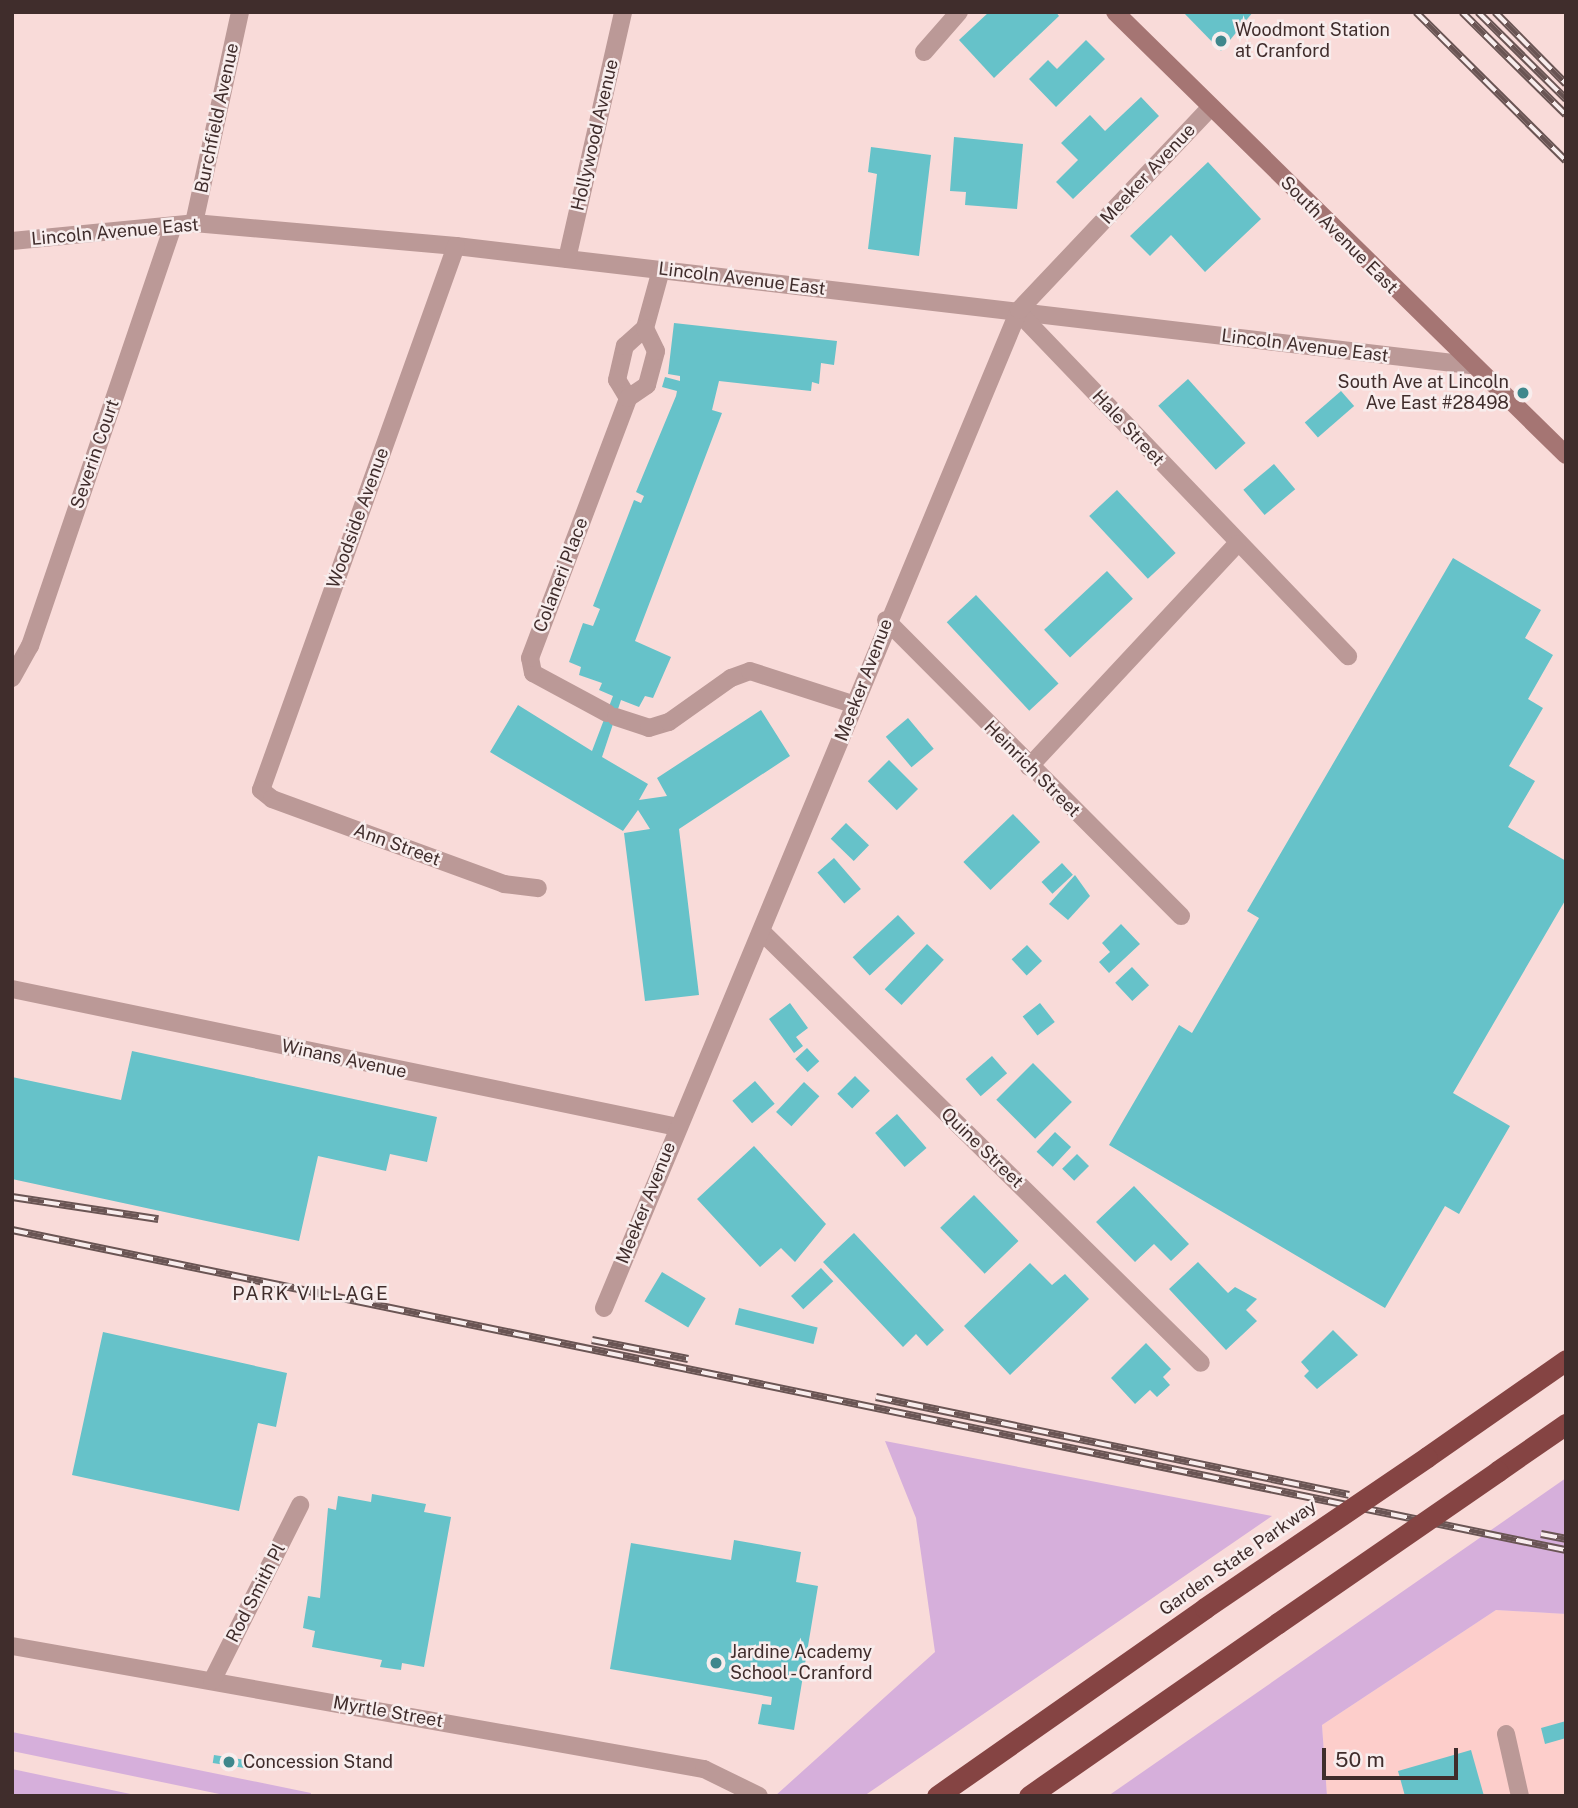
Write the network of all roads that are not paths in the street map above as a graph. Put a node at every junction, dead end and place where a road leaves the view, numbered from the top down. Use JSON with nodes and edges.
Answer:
{"nodes":[{"id":1,"x":240,"y":12,"type":"edge"},
{"id":2,"x":624,"y":12,"type":"edge"},
{"id":3,"x":959,"y":12,"type":"edge"},
{"id":4,"x":1115,"y":12,"type":"edge"},
{"id":5,"x":924,"y":52,"type":"dead end"},
{"id":6,"x":1211,"y":107,"type":"junction"},
{"id":7,"x":194,"y":223,"type":"junction"},
{"id":8,"x":173,"y":227,"type":"junction"},
{"id":9,"x":12,"y":241,"type":"edge"},
{"id":10,"x":456,"y":246,"type":"junction"},
{"id":11,"x":567,"y":259,"type":"junction"},
{"id":12,"x":661,"y":270,"type":"junction"},
{"id":13,"x":1018,"y":312,"type":"junction"},
{"id":14,"x":645,"y":328,"type":"junction"},
{"id":15,"x":1470,"y":365,"type":"junction"},
{"id":16,"x":628,"y":398,"type":"junction"},
{"id":17,"x":1566,"y":455,"type":"edge"},
{"id":18,"x":1237,"y":544,"type":"junction"},
{"id":19,"x":886,"y":620,"type":"junction"},
{"id":20,"x":1348,"y":656,"type":"dead end"},
{"id":21,"x":12,"y":678,"type":"edge"},
{"id":22,"x":855,"y":705,"type":"junction"},
{"id":23,"x":1029,"y":767,"type":"junction"},
{"id":24,"x":261,"y":790,"type":"joint"},
{"id":25,"x":538,"y":887,"type":"dead end"},
{"id":26,"x":1181,"y":916,"type":"dead end"},
{"id":27,"x":764,"y":933,"type":"junction"},
{"id":28,"x":12,"y":989,"type":"edge"},
{"id":29,"x":677,"y":1127,"type":"junction"},
{"id":30,"x":604,"y":1308,"type":"dead end"},
{"id":31,"x":1566,"y":1360,"type":"edge"},
{"id":32,"x":1201,"y":1363,"type":"dead end"},
{"id":33,"x":1566,"y":1424,"type":"edge"},
{"id":34,"x":300,"y":1505,"type":"dead end"},
{"id":35,"x":12,"y":1646,"type":"edge"},
{"id":36,"x":212,"y":1681,"type":"junction"},
{"id":37,"x":1506,"y":1734,"type":"dead end"},
{"id":38,"x":759,"y":1796,"type":"edge"},
{"id":39,"x":937,"y":1796,"type":"edge"},
{"id":40,"x":1029,"y":1796,"type":"edge"},
{"id":41,"x":1520,"y":1796,"type":"edge"}],
"edges":[{"from":1,"to":7,"type":"street","name":"Burchfield Avenue"},
{"from":2,"to":11,"type":"street","name":"Hollywood Avenue"},
{"from":3,"to":5,"type":"street"},
{"from":4,"to":6,"type":"main road","name":"South Avenue East"},
{"from":6,"to":13,"type":"street","name":"Meeker Avenue"},
{"from":6,"to":15,"type":"main road","name":"South Avenue East"},
{"from":7,"to":8,"type":"street","name":"Lincoln Avenue East"},
{"from":7,"to":10,"type":"street","name":"Lincoln Avenue East"},
{"from":8,"to":9,"type":"street","name":"Lincoln Avenue East"},
{"from":8,"to":21,"type":"street","name":"Severin Court"},
{"from":10,"to":11,"type":"street","name":"Lincoln Avenue East"},
{"from":10,"to":24,"type":"street","name":"Woodside Avenue"},
{"from":11,"to":12,"type":"street","name":"Lincoln Avenue East"},
{"from":12,"to":13,"type":"street","name":"Lincoln Avenue East"},
{"from":12,"to":14,"type":"street"},
{"from":13,"to":15,"type":"street","name":"Lincoln Avenue East"},
{"from":13,"to":18,"type":"street","name":"Hale Street"},
{"from":13,"to":19,"type":"street","name":"Meeker Avenue"},
{"from":14,"to":16,"type":"street"},
{"from":14,"to":16,"type":"street","name":"Colaneri Place"},
{"from":15,"to":17,"type":"main road","name":"South Avenue East"},
{"from":16,"to":22,"type":"street","name":"Colaneri Place"},
{"from":18,"to":20,"type":"street","name":"Hale Street"},
{"from":18,"to":23,"type":"street"},
{"from":19,"to":22,"type":"street","name":"Meeker Avenue"},
{"from":19,"to":23,"type":"street","name":"Heinrich Street"},
{"from":22,"to":27,"type":"street","name":"Meeker Avenue"},
{"from":23,"to":26,"type":"street","name":"Heinrich Street"},
{"from":24,"to":25,"type":"street","name":"Ann Street"},
{"from":27,"to":29,"type":"street","name":"Meeker Avenue"},
{"from":27,"to":32,"type":"street","name":"Quine Street"},
{"from":28,"to":29,"type":"street","name":"Winans Avenue"},
{"from":29,"to":30,"type":"street","name":"Meeker Avenue"},
{"from":31,"to":39,"type":"highway","name":"Garden State Parkway","bridge":true},
{"from":33,"to":40,"type":"highway","bridge":true},
{"from":34,"to":36,"type":"street","name":"Rod Smith Pl"},
{"from":35,"to":36,"type":"street","name":"Myrtle Street"},
{"from":36,"to":38,"type":"street","name":"Myrtle Street"},
{"from":37,"to":41,"type":"street"}]}
